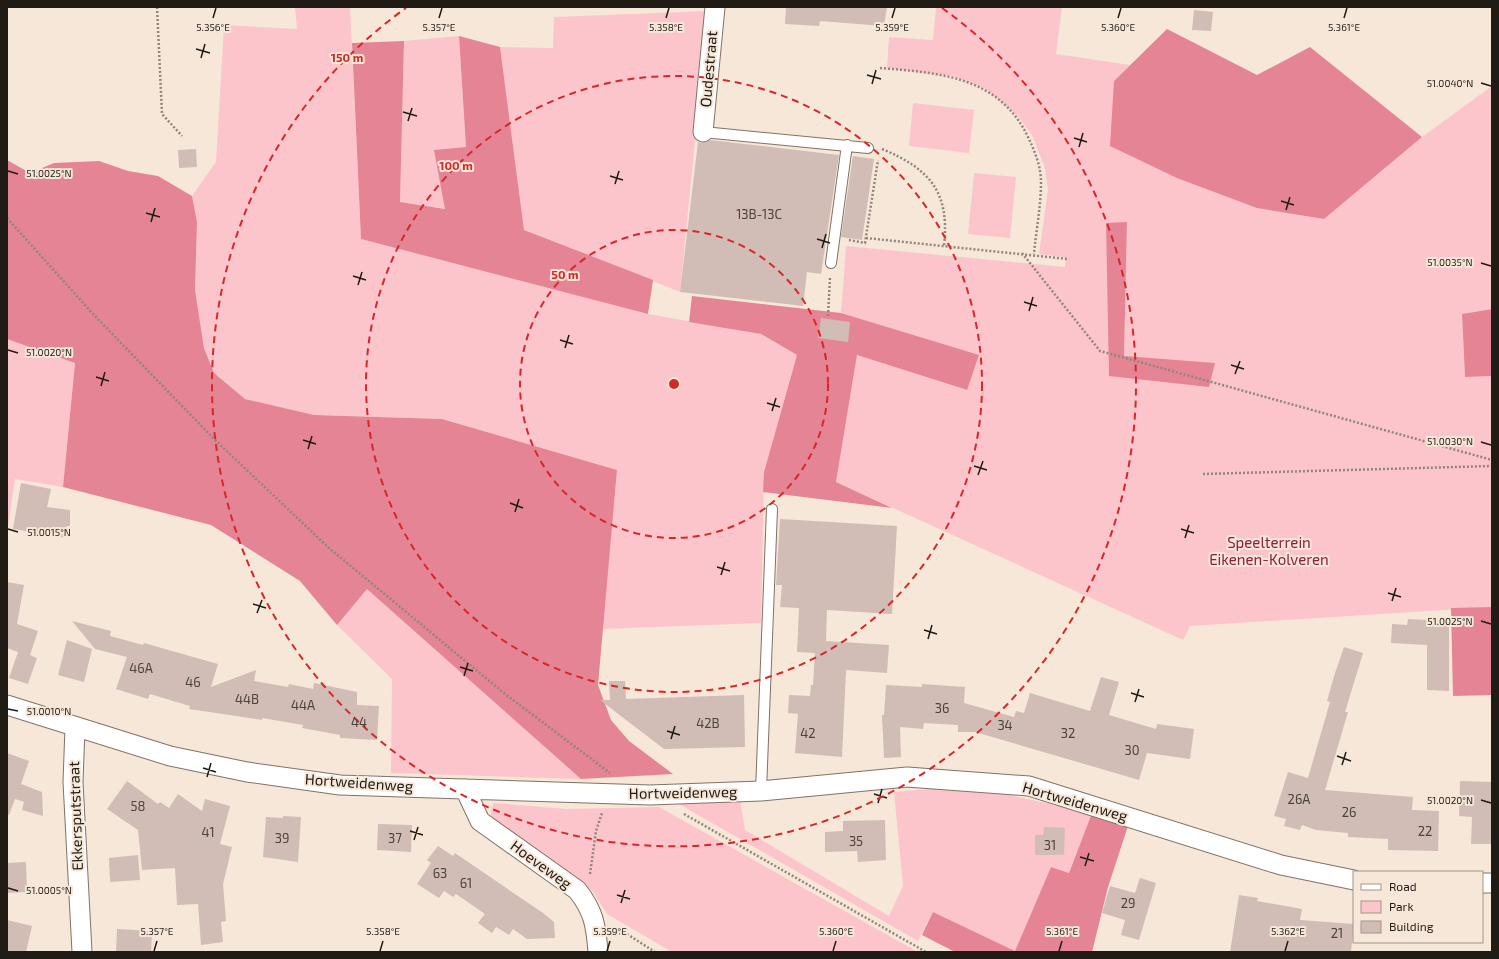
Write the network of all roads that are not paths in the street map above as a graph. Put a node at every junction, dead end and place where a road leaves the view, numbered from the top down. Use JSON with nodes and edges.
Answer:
{"nodes":[{"id":1,"x":715,"y":7,"type":"edge"},
{"id":2,"x":703,"y":132,"type":"joint"},
{"id":3,"x":847,"y":145,"type":"junction"},
{"id":4,"x":868,"y":148,"type":"dead end"},
{"id":5,"x":831,"y":263,"type":"road end"},
{"id":6,"x":772,"y":510,"type":"dead end"},
{"id":7,"x":7,"y":705,"type":"edge"},
{"id":8,"x":75,"y":728,"type":"junction"},
{"id":9,"x":465,"y":789,"type":"junction"},
{"id":10,"x":761,"y":791,"type":"junction"},
{"id":11,"x":1353,"y":880,"type":"edge"},
{"id":12,"x":82,"y":952,"type":"edge"},
{"id":13,"x":598,"y":952,"type":"edge"}],
"edges":[{"from":1,"to":2,"type":"street","name":"Oudestraat"},
{"from":2,"to":3,"type":"lane"},
{"from":3,"to":4,"type":"lane"},
{"from":3,"to":5,"type":"lane"},
{"from":6,"to":10,"type":"lane"},
{"from":7,"to":8,"type":"street","name":"Hortweidenweg"},
{"from":8,"to":9,"type":"street","name":"Hortweidenweg"},
{"from":8,"to":12,"type":"street","name":"Ekkersputstraat"},
{"from":9,"to":10,"type":"street","name":"Hortweidenweg"},
{"from":9,"to":13,"type":"street","name":"Hoeveweg"},
{"from":10,"to":11,"type":"street","name":"Hortweidenweg"}]}
